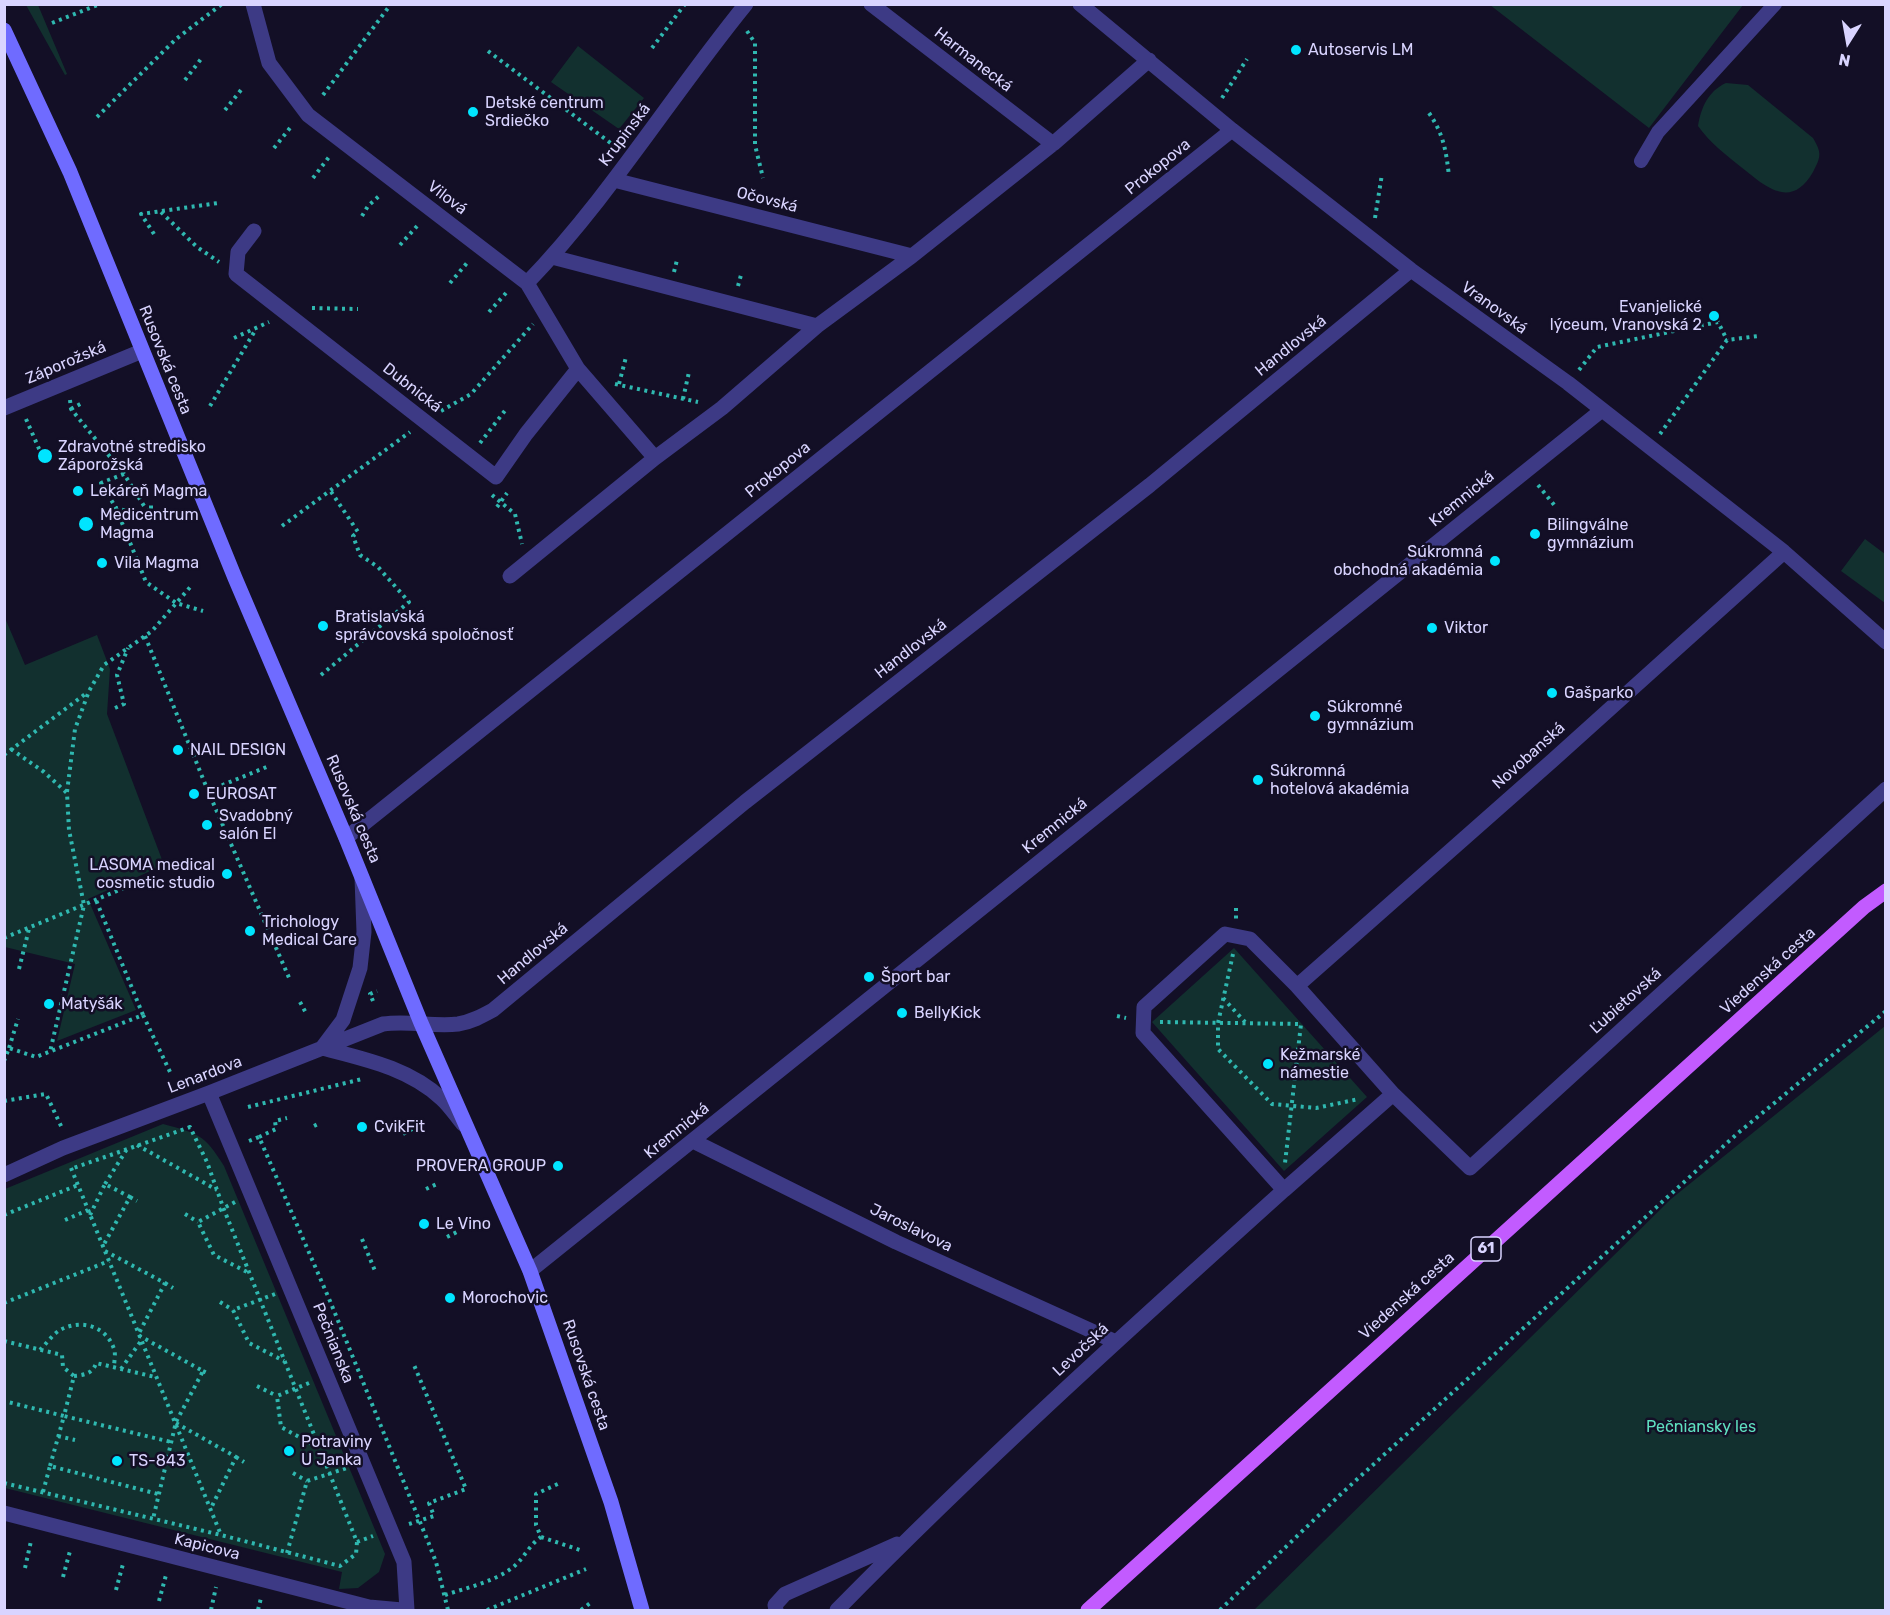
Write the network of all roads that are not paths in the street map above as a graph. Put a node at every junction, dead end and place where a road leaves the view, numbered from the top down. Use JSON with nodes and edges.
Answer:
{"nodes":[{"id":1,"x":253,"y":4,"type":"edge"},
{"id":2,"x":871,"y":4,"type":"edge"},
{"id":3,"x":1080,"y":4,"type":"edge"},
{"id":4,"x":1774,"y":4,"type":"edge"},
{"id":5,"x":741,"y":10,"type":"edge"},
{"id":6,"x":4,"y":30,"type":"edge"},
{"id":7,"x":1149,"y":60,"type":"junction"},
{"id":8,"x":1232,"y":130,"type":"junction"},
{"id":9,"x":1053,"y":144,"type":"junction"},
{"id":10,"x":1641,"y":161,"type":"dead end"},
{"id":11,"x":614,"y":180,"type":"junction"},
{"id":12,"x":254,"y":231,"type":"dead end"},
{"id":13,"x":912,"y":256,"type":"junction"},
{"id":14,"x":552,"y":257,"type":"junction"},
{"id":15,"x":1411,"y":270,"type":"junction"},
{"id":16,"x":527,"y":283,"type":"junction"},
{"id":17,"x":817,"y":326,"type":"junction"},
{"id":18,"x":142,"y":351,"type":"junction"},
{"id":19,"x":578,"y":369,"type":"junction"},
{"id":20,"x":4,"y":408,"type":"edge"},
{"id":21,"x":1602,"y":410,"type":"junction"},
{"id":22,"x":655,"y":459,"type":"junction"},
{"id":23,"x":1784,"y":552,"type":"junction"},
{"id":24,"x":510,"y":576,"type":"dead end"},
{"id":25,"x":1886,"y":642,"type":"edge"},
{"id":26,"x":1886,"y":789,"type":"edge"},
{"id":27,"x":346,"y":838,"type":"junction"},
{"id":28,"x":362,"y":878,"type":"junction"},
{"id":29,"x":1886,"y":891,"type":"edge"},
{"id":30,"x":1297,"y":986,"type":"junction"},
{"id":31,"x":421,"y":1023,"type":"junction"},
{"id":32,"x":322,"y":1048,"type":"junction"},
{"id":33,"x":208,"y":1093,"type":"junction"},
{"id":34,"x":1393,"y":1094,"type":"junction"},
{"id":35,"x":472,"y":1136,"type":"junction"},
{"id":36,"x":693,"y":1141,"type":"junction"},
{"id":37,"x":4,"y":1175,"type":"edge"},
{"id":38,"x":1284,"y":1190,"type":"junction"},
{"id":39,"x":530,"y":1271,"type":"junction"},
{"id":40,"x":1116,"y":1342,"type":"junction"},
{"id":41,"x":4,"y":1513,"type":"edge"},
{"id":42,"x":905,"y":1541,"type":"junction"},
{"id":43,"x":402,"y":1611,"type":"edge"},
{"id":44,"x":407,"y":1611,"type":"edge"},
{"id":45,"x":642,"y":1611,"type":"edge"},
{"id":46,"x":777,"y":1611,"type":"edge"},
{"id":47,"x":837,"y":1611,"type":"edge"},
{"id":48,"x":1088,"y":1611,"type":"edge"}],
"edges":[{"from":1,"to":16,"type":"street","name":"Vilová"},
{"from":2,"to":9,"type":"street","name":"Harmanecká"},
{"from":3,"to":7,"type":"street","name":"Vranovská"},
{"from":4,"to":10,"type":"lane"},
{"from":5,"to":11,"type":"street","name":"Krupinská"},
{"from":6,"to":18,"type":"street","name":"Rusovská cesta"},
{"from":7,"to":8,"type":"street","name":"Vranovská"},
{"from":7,"to":9,"type":"street"},
{"from":8,"to":15,"type":"street","name":"Vranovská"},
{"from":8,"to":27,"type":"street","name":"Prokopova"},
{"from":9,"to":13,"type":"street"},
{"from":11,"to":13,"type":"street","name":"Očovská"},
{"from":11,"to":14,"type":"street","name":"Krupinská"},
{"from":12,"to":19,"type":"street","name":"Dubnická"},
{"from":13,"to":17,"type":"street"},
{"from":14,"to":16,"type":"street","name":"Krupinská"},
{"from":14,"to":17,"type":"street"},
{"from":15,"to":21,"type":"street","name":"Vranovská"},
{"from":15,"to":31,"type":"street","name":"Handlovská"},
{"from":16,"to":19,"type":"street","name":"Vilová"},
{"from":17,"to":22,"type":"street"},
{"from":18,"to":20,"type":"street","name":"Záporožská"},
{"from":18,"to":27,"type":"street","name":"Rusovská cesta"},
{"from":19,"to":22,"type":"street","name":"Vilová"},
{"from":21,"to":23,"type":"street","name":"Vranovská"},
{"from":21,"to":36,"type":"street","name":"Kremnická"},
{"from":22,"to":24,"type":"street"},
{"from":23,"to":25,"type":"street","name":"Vranovská"},
{"from":23,"to":30,"type":"street","name":"Novobanská"},
{"from":26,"to":34,"type":"street","name":"Ľubietovská"},
{"from":27,"to":28,"type":"street","name":"Rusovská cesta"},
{"from":28,"to":31,"type":"street","name":"Rusovská cesta"},
{"from":28,"to":32,"type":"street"},
{"from":29,"to":48,"type":"main road","name":"Viedenská cesta","number":"61"},
{"from":30,"to":34,"type":"street"},
{"from":30,"to":38,"type":"street"},
{"from":31,"to":32,"type":"street","name":"Lenardova"},
{"from":31,"to":35,"type":"street","name":"Rusovská cesta"},
{"from":32,"to":33,"type":"street","name":"Lenardova"},
{"from":32,"to":35,"type":"street"},
{"from":33,"to":37,"type":"street","name":"Lenardova"},
{"from":33,"to":44,"type":"street","name":"Pečnianska"},
{"from":34,"to":38,"type":"street"},
{"from":35,"to":39,"type":"street","name":"Rusovská cesta"},
{"from":36,"to":39,"type":"street","name":"Kremnická"},
{"from":36,"to":40,"type":"street","name":"Jaroslavova"},
{"from":38,"to":40,"type":"street","name":"Levočská"},
{"from":39,"to":45,"type":"street","name":"Rusovská cesta"},
{"from":40,"to":42,"type":"street","name":"Levočská"},
{"from":41,"to":43,"type":"street","name":"Kapicova"},
{"from":42,"to":46,"type":"street","name":"Levočská"},
{"from":42,"to":47,"type":"street","name":"Levočská"}]}
